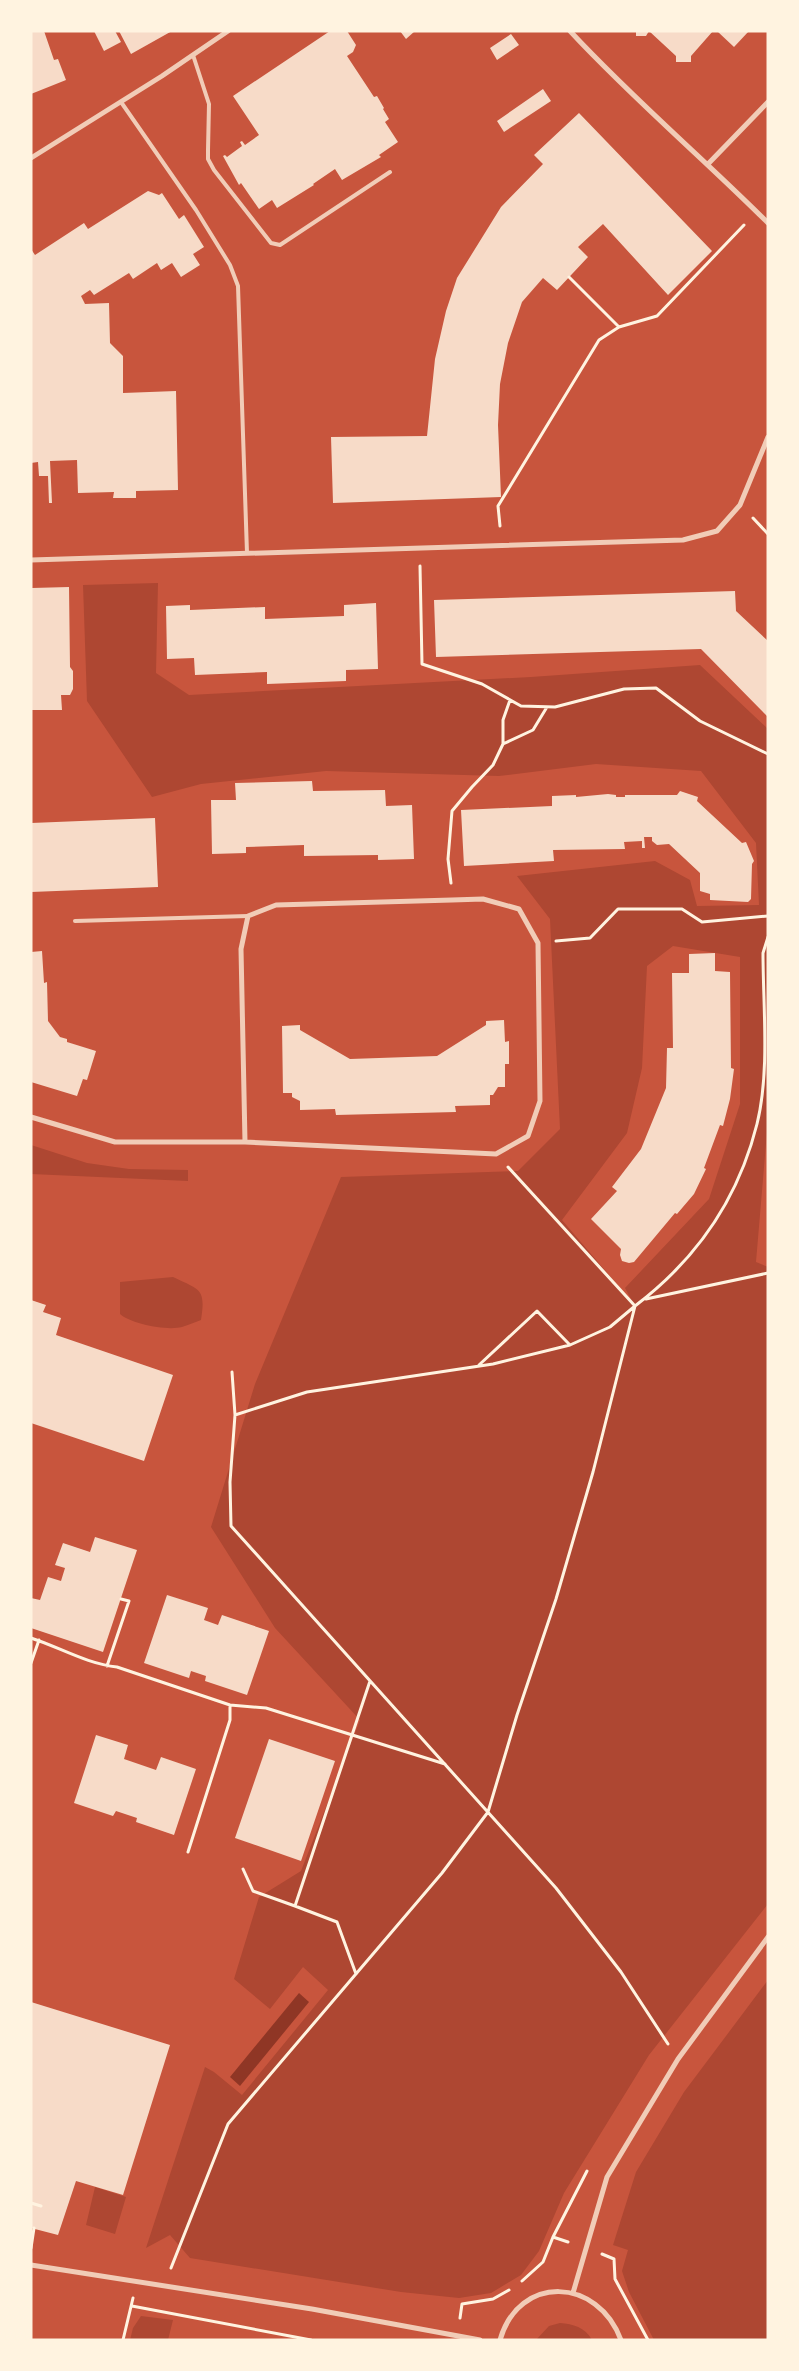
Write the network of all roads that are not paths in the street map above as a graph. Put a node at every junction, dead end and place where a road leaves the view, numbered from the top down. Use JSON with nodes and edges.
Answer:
{"nodes":[{"id":1,"x":228,"y":31,"type":"edge"},
{"id":2,"x":570,"y":31,"type":"edge"},
{"id":3,"x":193,"y":55,"type":"junction"},
{"id":4,"x":121,"y":102,"type":"junction"},
{"id":5,"x":768,"y":102,"type":"edge"},
{"id":6,"x":31,"y":158,"type":"edge"},
{"id":7,"x":708,"y":164,"type":"junction"},
{"id":8,"x":390,"y":172,"type":"dead end"},
{"id":9,"x":768,"y":223,"type":"edge"},
{"id":10,"x":768,"y":437,"type":"edge"},
{"id":11,"x":247,"y":553,"type":"junction"},
{"id":12,"x":31,"y":560,"type":"edge"},
{"id":13,"x":248,"y":916,"type":"junction"},
{"id":14,"x":75,"y":921,"type":"dead end"},
{"id":15,"x":31,"y":1117,"type":"edge"},
{"id":16,"x":245,"y":1142,"type":"junction"},
{"id":17,"x":768,"y":1937,"type":"edge"},
{"id":18,"x":31,"y":2265,"type":"edge"},
{"id":19,"x":573,"y":2293,"type":"junction"},
{"id":20,"x":480,"y":2340,"type":"edge"},
{"id":21,"x":500,"y":2340,"type":"edge"},
{"id":22,"x":621,"y":2340,"type":"edge"}],
"edges":[{"from":1,"to":3,"type":"street"},
{"from":2,"to":7,"type":"street"},
{"from":3,"to":4,"type":"street"},
{"from":3,"to":8,"type":"lane"},
{"from":4,"to":6,"type":"street"},
{"from":4,"to":11,"type":"lane"},
{"from":5,"to":7,"type":"street"},
{"from":7,"to":9,"type":"street"},
{"from":10,"to":11,"type":"street"},
{"from":11,"to":12,"type":"street"},
{"from":13,"to":14,"type":"lane"},
{"from":13,"to":16,"type":"street"},
{"from":13,"to":16,"type":"street"},
{"from":15,"to":16,"type":"street"},
{"from":17,"to":19,"type":"street"},
{"from":18,"to":20,"type":"street"},
{"from":19,"to":21,"type":"street"},
{"from":19,"to":22,"type":"street"}]}
